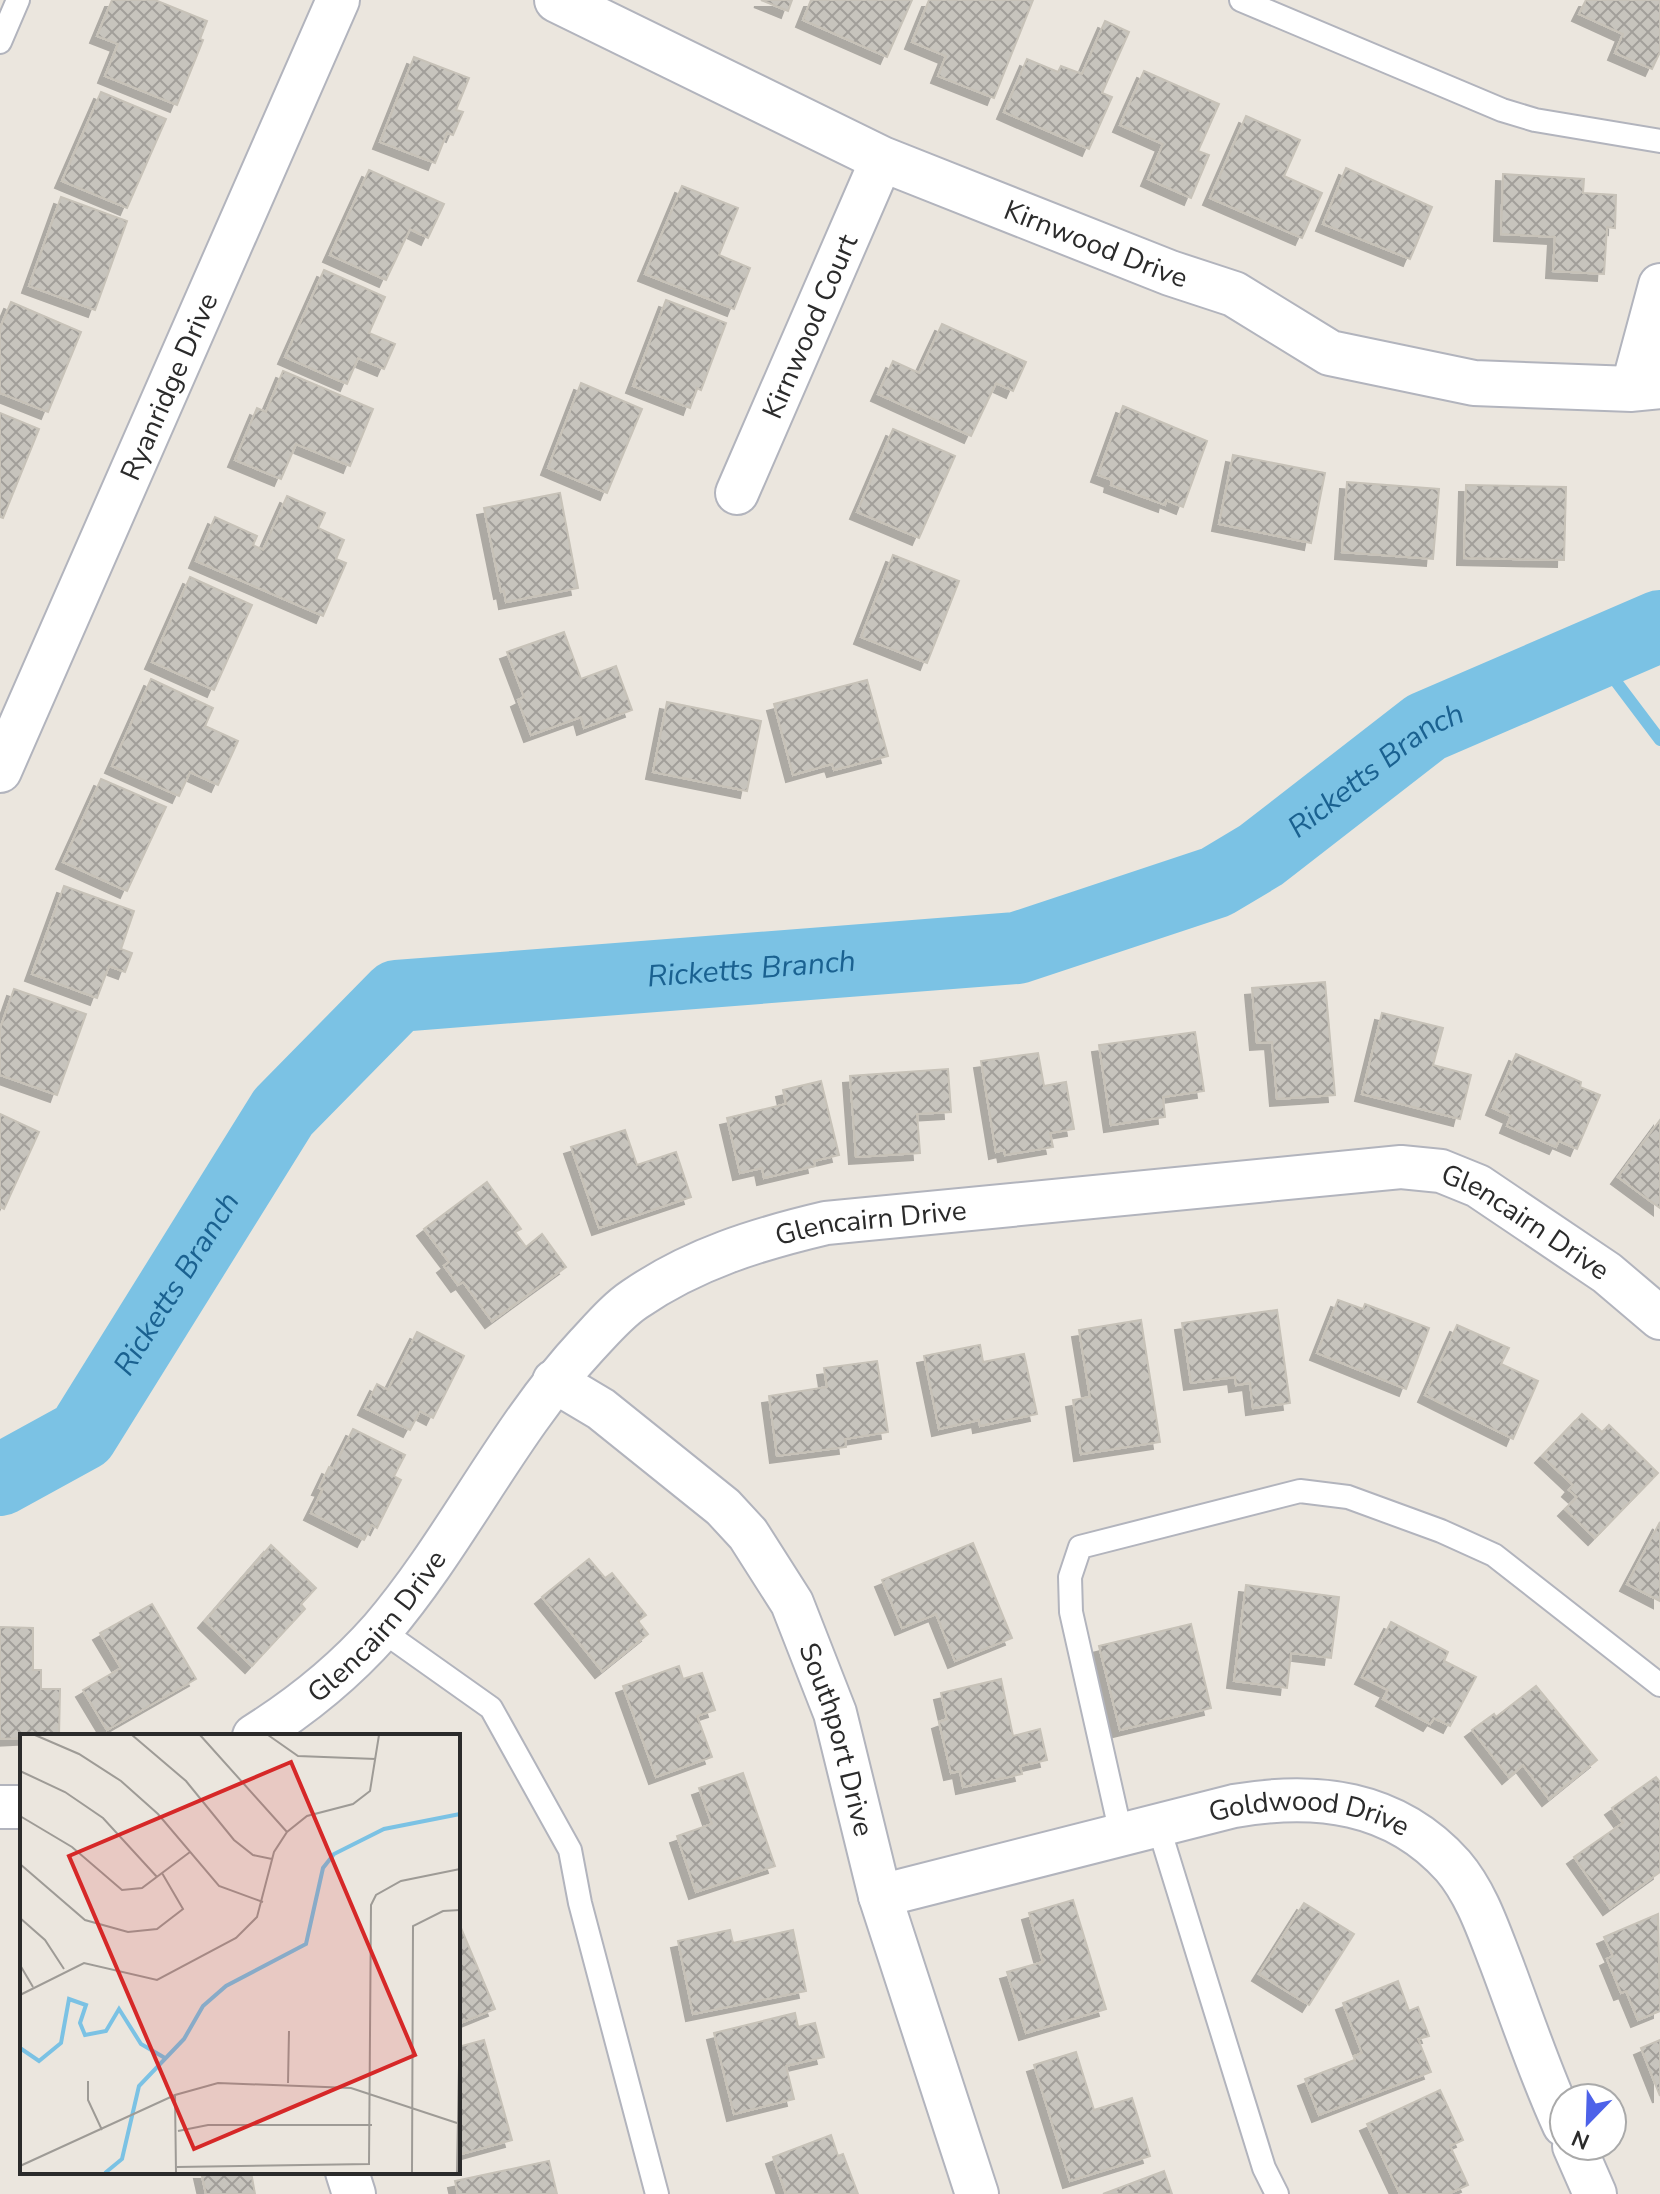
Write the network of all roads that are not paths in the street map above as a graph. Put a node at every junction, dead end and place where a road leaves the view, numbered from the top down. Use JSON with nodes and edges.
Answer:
{"nodes":[{"id":1,"x":18,"y":0,"type":"edge"},
{"id":2,"x":338,"y":0,"type":"edge"},
{"id":3,"x":557,"y":0,"type":"edge"},
{"id":4,"x":1241,"y":0,"type":"edge"},
{"id":5,"x":0,"y":42,"type":"edge"},
{"id":6,"x":1660,"y":141,"type":"edge"},
{"id":7,"x":882,"y":159,"type":"junction"},
{"id":8,"x":1660,"y":285,"type":"edge"},
{"id":9,"x":1646,"y":388,"type":"edge"},
{"id":10,"x":737,"y":493,"type":"dead end"},
{"id":11,"x":0,"y":771,"type":"edge"},
{"id":12,"x":1660,"y":1318,"type":"edge"},
{"id":13,"x":554,"y":1381,"type":"junction"},
{"id":14,"x":381,"y":1630,"type":"junction"},
{"id":15,"x":1660,"y":1685,"type":"edge"},
{"id":16,"x":257,"y":1734,"type":"edge"},
{"id":17,"x":1140,"y":1830,"type":"junction"},
{"id":18,"x":880,"y":1896,"type":"junction"},
{"id":19,"x":1548,"y":2084,"type":"edge"},
{"id":20,"x":1581,"y":2162,"type":"edge"},
{"id":21,"x":348,"y":2174,"type":"edge"},
{"id":22,"x":354,"y":2194,"type":"edge"},
{"id":23,"x":657,"y":2194,"type":"edge"},
{"id":24,"x":977,"y":2194,"type":"edge"},
{"id":25,"x":1277,"y":2194,"type":"edge"},
{"id":26,"x":1595,"y":2194,"type":"edge"}],
"edges":[{"from":1,"to":5,"type":"lane"},
{"from":2,"to":11,"type":"street","name":"Ryanridge Drive"},
{"from":3,"to":7,"type":"street","name":"Kirnwood Drive"},
{"from":4,"to":6,"type":"lane"},
{"from":7,"to":9,"type":"street","name":"Kirnwood Drive"},
{"from":7,"to":10,"type":"street","name":"Kirnwood Court"},
{"from":8,"to":9,"type":"street"},
{"from":12,"to":13,"type":"street","name":"Glencairn Drive"},
{"from":13,"to":14,"type":"street","name":"Glencairn Drive"},
{"from":13,"to":18,"type":"street","name":"Southport Drive"},
{"from":14,"to":16,"type":"street","name":"Glencairn Drive"},
{"from":14,"to":23,"type":"lane"},
{"from":15,"to":17,"type":"lane"},
{"from":17,"to":18,"type":"street","name":"Goldwood Drive"},
{"from":17,"to":19,"type":"street","name":"Goldwood Drive"},
{"from":17,"to":25,"type":"lane"},
{"from":18,"to":24,"type":"street","name":"Southport Drive"},
{"from":20,"to":26,"type":"street"},
{"from":21,"to":22,"type":"street"}]}
